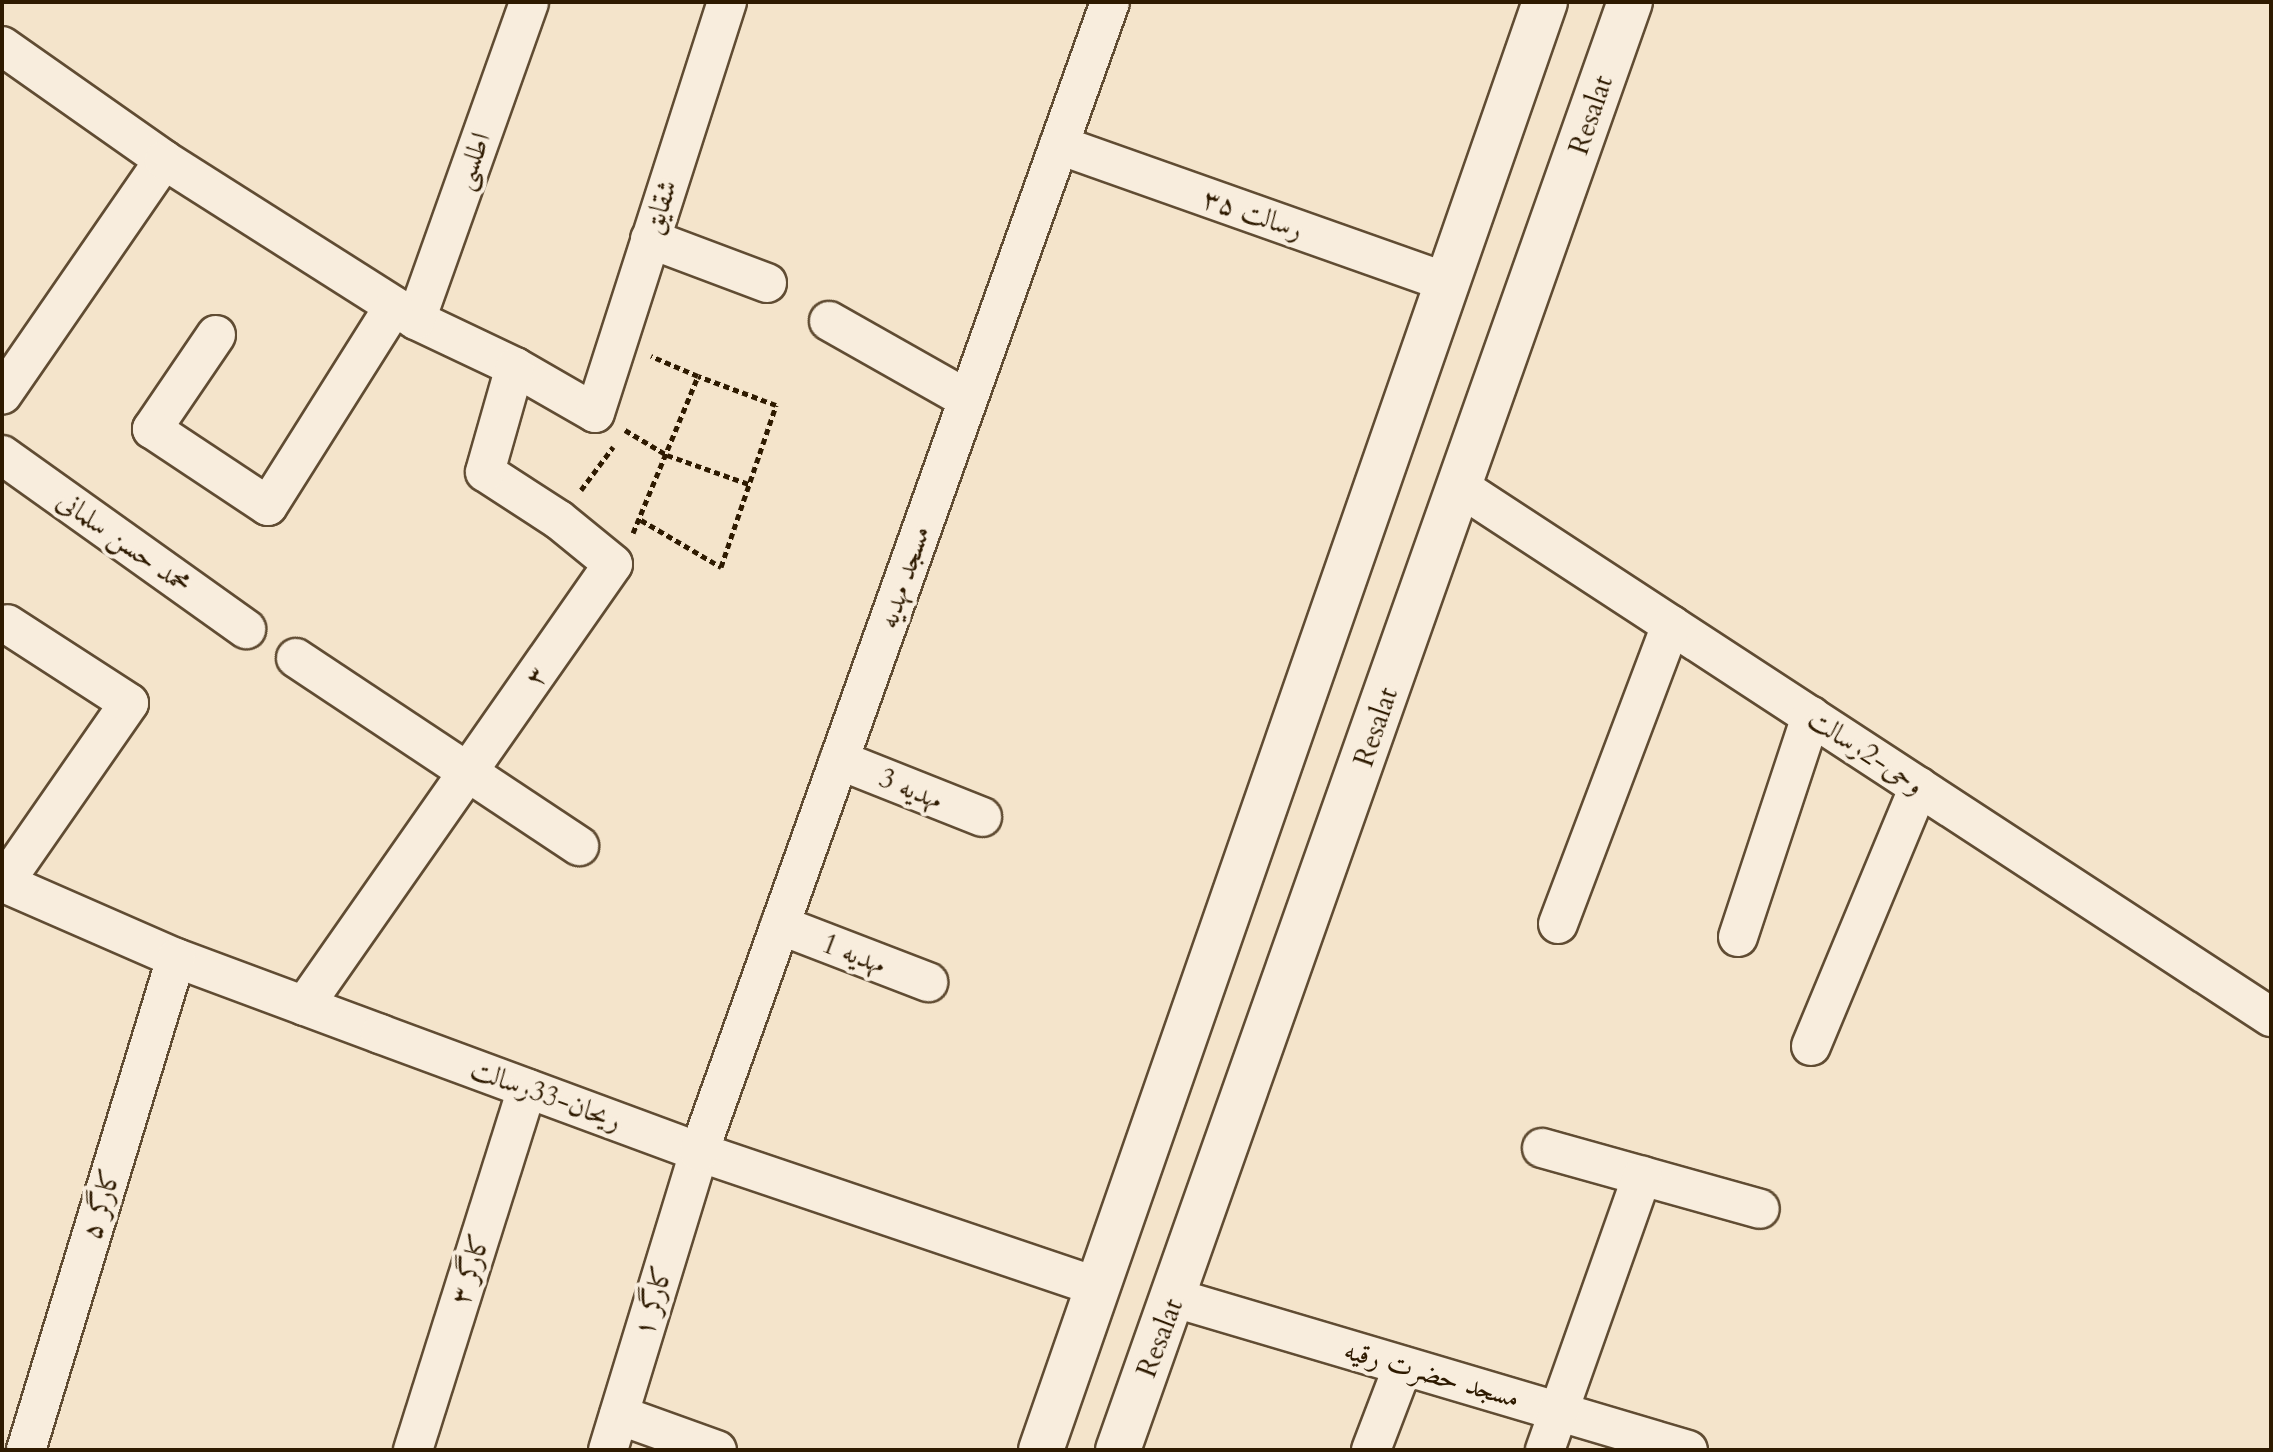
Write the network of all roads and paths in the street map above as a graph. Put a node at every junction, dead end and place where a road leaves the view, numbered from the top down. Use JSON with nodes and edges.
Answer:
{"nodes":[{"id":1,"x":529,"y":2,"type":"edge"},
{"id":2,"x":727,"y":2,"type":"edge"},
{"id":3,"x":1110,"y":2,"type":"edge"},
{"id":4,"x":1545,"y":2,"type":"edge"},
{"id":5,"x":1630,"y":2,"type":"edge"},
{"id":6,"x":2,"y":46,"type":"edge"},
{"id":7,"x":1059,"y":145,"type":"junction"},
{"id":8,"x":164,"y":160,"type":"junction"},
{"id":9,"x":650,"y":239,"type":"junction"},
{"id":10,"x":767,"y":283,"type":"dead end"},
{"id":11,"x":1448,"y":283,"type":"junction"},
{"id":12,"x":405,"y":313,"type":"junction"},
{"id":13,"x":829,"y":321,"type":"dead end"},
{"id":14,"x":216,"y":335,"type":"dead end"},
{"id":15,"x":616,"y":342,"type":"junction"},
{"id":16,"x":515,"y":367,"type":"junction"},
{"id":17,"x":698,"y":376,"type":"junction"},
{"id":18,"x":2,"y":395,"type":"edge"},
{"id":19,"x":967,"y":399,"type":"junction"},
{"id":20,"x":610,"y":421,"type":"junction"},
{"id":21,"x":2,"y":455,"type":"edge"},
{"id":22,"x":667,"y":455,"type":"junction"},
{"id":23,"x":749,"y":484,"type":"junction"},
{"id":24,"x":1460,"y":487,"type":"junction"},
{"id":25,"x":559,"y":520,"type":"junction"},
{"id":26,"x":641,"y":520,"type":"junction"},
{"id":27,"x":613,"y":564,"type":"junction"},
{"id":28,"x":7,"y":624,"type":"dead end"},
{"id":29,"x":1671,"y":625,"type":"junction"},
{"id":30,"x":246,"y":629,"type":"dead end"},
{"id":31,"x":296,"y":658,"type":"dead end"},
{"id":32,"x":1811,"y":716,"type":"junction"},
{"id":33,"x":839,"y":760,"type":"junction"},
{"id":34,"x":470,"y":771,"type":"junction"},
{"id":35,"x":1919,"y":787,"type":"junction"},
{"id":36,"x":982,"y":817,"type":"dead end"},
{"id":37,"x":579,"y":846,"type":"dead end"},
{"id":38,"x":3,"y":882,"type":"edge"},
{"id":39,"x":1558,"y":924,"type":"dead end"},
{"id":40,"x":780,"y":925,"type":"junction"},
{"id":41,"x":1738,"y":937,"type":"dead end"},
{"id":42,"x":176,"y":958,"type":"junction"},
{"id":43,"x":928,"y":982,"type":"dead end"},
{"id":44,"x":304,"y":1006,"type":"junction"},
{"id":45,"x":2271,"y":1017,"type":"edge"},
{"id":46,"x":1811,"y":1046,"type":"dead end"},
{"id":47,"x":527,"y":1089,"type":"junction"},
{"id":48,"x":1542,"y":1148,"type":"dead end"},
{"id":49,"x":699,"y":1152,"type":"junction"},
{"id":50,"x":1642,"y":1176,"type":"junction"},
{"id":51,"x":1760,"y":1209,"type":"dead end"},
{"id":52,"x":1098,"y":1287,"type":"junction"},
{"id":53,"x":1175,"y":1298,"type":"junction"},
{"id":54,"x":1403,"y":1366,"type":"junction"},
{"id":55,"x":1558,"y":1411,"type":"junction"},
{"id":56,"x":613,"y":1432,"type":"edge"},
{"id":57,"x":26,"y":1450,"type":"edge"},
{"id":58,"x":413,"y":1450,"type":"edge"},
{"id":59,"x":717,"y":1450,"type":"edge"},
{"id":60,"x":1041,"y":1450,"type":"edge"},
{"id":61,"x":1118,"y":1450,"type":"edge"},
{"id":62,"x":1371,"y":1450,"type":"edge"},
{"id":63,"x":1545,"y":1450,"type":"edge"},
{"id":64,"x":1688,"y":1450,"type":"edge"}],
"edges":[{"from":1,"to":12,"type":"street","name":"اطلسی"},
{"from":2,"to":9,"type":"street","name":"شقایق"},
{"from":3,"to":7,"type":"street","name":"مسجد مهدیه"},
{"from":4,"to":11,"type":"main road"},
{"from":5,"to":24,"type":"main road","name":"Resalat"},
{"from":6,"to":8,"type":"street"},
{"from":7,"to":11,"type":"street","name":"رسالت ۳۵"},
{"from":7,"to":19,"type":"street","name":"مسجد مهدیه"},
{"from":8,"to":12,"type":"street"},
{"from":8,"to":18,"type":"street"},
{"from":9,"to":10,"type":"street"},
{"from":9,"to":15,"type":"street","name":"شقایق"},
{"from":11,"to":52,"type":"main road"},
{"from":12,"to":14,"type":"street","name":"اطلسی"},
{"from":12,"to":16,"type":"street"},
{"from":13,"to":19,"type":"street"},
{"from":15,"to":17,"type":"path"},
{"from":15,"to":20,"type":"street","name":"شقایق"},
{"from":16,"to":20,"type":"street"},
{"from":16,"to":25,"type":"street"},
{"from":17,"to":22,"type":"path"},
{"from":17,"to":23,"type":"path"},
{"from":19,"to":33,"type":"street","name":"مسجد مهدیه"},
{"from":20,"to":22,"type":"path"},
{"from":20,"to":25,"type":"path"},
{"from":21,"to":30,"type":"street","name":"محمد حسن سلمانی"},
{"from":22,"to":23,"type":"path"},
{"from":22,"to":26,"type":"path"},
{"from":23,"to":26,"type":"path"},
{"from":24,"to":29,"type":"street","name":"وحی-2رسالت"},
{"from":24,"to":53,"type":"main road","name":"Resalat"},
{"from":25,"to":27,"type":"street"},
{"from":26,"to":27,"type":"path"},
{"from":27,"to":34,"type":"street","name":"۳"},
{"from":28,"to":38,"type":"street"},
{"from":29,"to":32,"type":"street","name":"وحی-2رسالت"},
{"from":29,"to":39,"type":"street"},
{"from":31,"to":34,"type":"street"},
{"from":32,"to":35,"type":"street","name":"وحی-2رسالت"},
{"from":32,"to":41,"type":"street"},
{"from":33,"to":36,"type":"street","name":"مهدیه 3"},
{"from":33,"to":40,"type":"street","name":"مسجد مهدیه"},
{"from":34,"to":37,"type":"street"},
{"from":34,"to":44,"type":"street","name":"۳"},
{"from":35,"to":45,"type":"street","name":"وحی-2رسالت"},
{"from":35,"to":46,"type":"street"},
{"from":38,"to":42,"type":"street","name":"ریحان-33رسالت"},
{"from":40,"to":43,"type":"street","name":"مهدیه 1"},
{"from":40,"to":49,"type":"street","name":"مسجد مهدیه"},
{"from":42,"to":44,"type":"street","name":"ریحان-33رسالت"},
{"from":42,"to":57,"type":"street","name":"کارگر ۵"},
{"from":44,"to":47,"type":"street","name":"ریحان-33رسالت"},
{"from":47,"to":49,"type":"street","name":"ریحان-33رسالت"},
{"from":47,"to":58,"type":"street","name":"کارگر ۳"},
{"from":48,"to":50,"type":"street"},
{"from":49,"to":52,"type":"street","name":"ریحان-33رسالت"},
{"from":49,"to":56,"type":"street","name":"کارگر ۱"},
{"from":50,"to":51,"type":"street"},
{"from":50,"to":55,"type":"street"},
{"from":52,"to":60,"type":"main road"},
{"from":53,"to":54,"type":"street","name":"مسجد حضرت رقیه"},
{"from":53,"to":61,"type":"main road","name":"Resalat"},
{"from":54,"to":55,"type":"street","name":"مسجد حضرت رقیه"},
{"from":54,"to":62,"type":"street"},
{"from":55,"to":63,"type":"street"},
{"from":55,"to":64,"type":"street","name":"مسجد حضرت رقیه"},
{"from":56,"to":59,"type":"street"}]}
